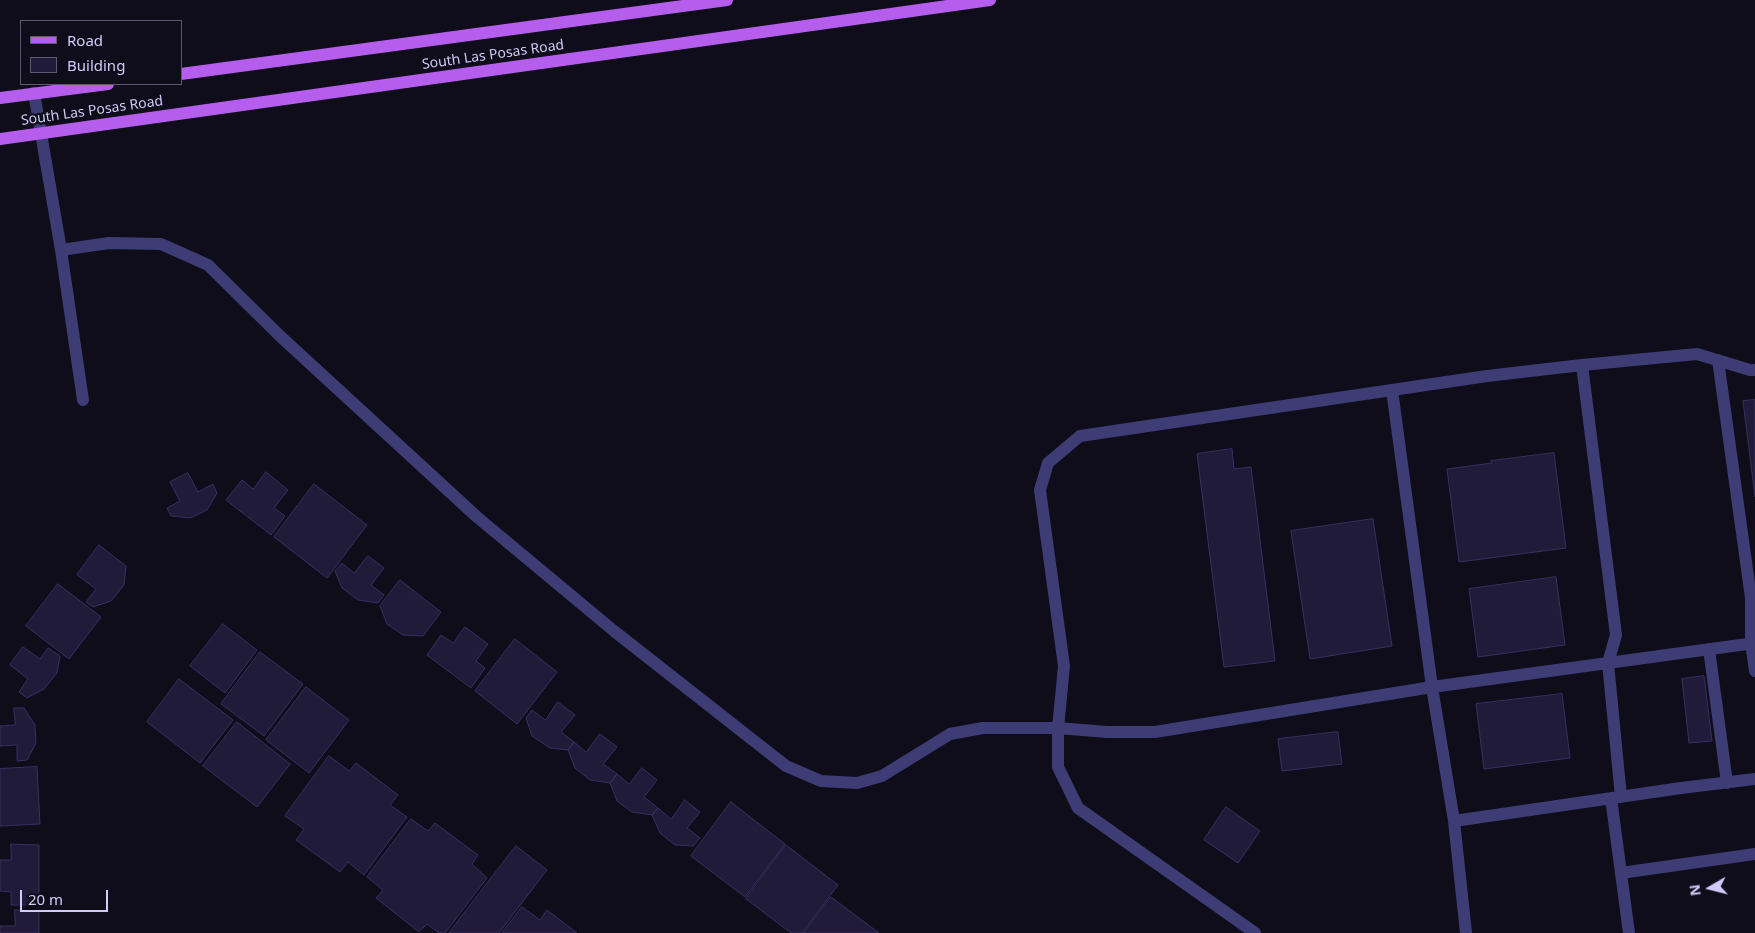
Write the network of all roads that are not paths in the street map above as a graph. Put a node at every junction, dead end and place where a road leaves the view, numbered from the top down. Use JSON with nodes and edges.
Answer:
{"nodes":[{"id":1,"x":727,"y":0,"type":"edge"},
{"id":2,"x":990,"y":0,"type":"edge"},
{"id":3,"x":182,"y":74,"type":"edge"},
{"id":4,"x":101,"y":85,"type":"edge"},
{"id":5,"x":34,"y":94,"type":"junction"},
{"id":6,"x":0,"y":98,"type":"edge"},
{"id":7,"x":41,"y":133,"type":"junction"},
{"id":8,"x":0,"y":139,"type":"edge"},
{"id":9,"x":61,"y":250,"type":"junction"},
{"id":10,"x":1718,"y":360,"type":"junction"},
{"id":11,"x":1582,"y":365,"type":"junction"},
{"id":12,"x":1755,"y":370,"type":"edge"},
{"id":13,"x":1392,"y":390,"type":"junction"},
{"id":14,"x":83,"y":400,"type":"dead end"},
{"id":15,"x":1753,"y":643,"type":"edge"},
{"id":16,"x":1709,"y":649,"type":"junction"},
{"id":17,"x":1608,"y":663,"type":"junction"},
{"id":18,"x":1755,"y":671,"type":"edge"},
{"id":19,"x":1432,"y":687,"type":"junction"},
{"id":20,"x":1058,"y":728,"type":"junction"},
{"id":21,"x":1755,"y":780,"type":"edge"},
{"id":22,"x":1727,"y":783,"type":"junction"},
{"id":23,"x":1616,"y":798,"type":"junction"},
{"id":24,"x":1454,"y":821,"type":"junction"},
{"id":25,"x":1755,"y":854,"type":"edge"},
{"id":26,"x":1621,"y":873,"type":"junction"},
{"id":27,"x":1255,"y":933,"type":"edge"},
{"id":28,"x":1466,"y":933,"type":"edge"},
{"id":29,"x":1629,"y":933,"type":"edge"}],
"edges":[{"from":1,"to":3,"type":"main road","name":"South Las Posas Road"},
{"from":2,"to":7,"type":"main road","name":"South Las Posas Road"},
{"from":4,"to":5,"type":"main road","name":"South Las Posas Road"},
{"from":5,"to":6,"type":"main road","name":"South Las Posas Road"},
{"from":5,"to":7,"type":"lane"},
{"from":7,"to":8,"type":"main road","name":"South Las Posas Road"},
{"from":7,"to":9,"type":"lane"},
{"from":9,"to":14,"type":"lane"},
{"from":9,"to":20,"type":"lane"},
{"from":10,"to":11,"type":"lane"},
{"from":10,"to":12,"type":"lane"},
{"from":10,"to":15,"type":"lane"},
{"from":11,"to":13,"type":"lane"},
{"from":11,"to":17,"type":"lane"},
{"from":13,"to":19,"type":"lane"},
{"from":13,"to":20,"type":"lane"},
{"from":15,"to":16,"type":"lane"},
{"from":15,"to":18,"type":"lane"},
{"from":16,"to":17,"type":"lane"},
{"from":16,"to":22,"type":"lane"},
{"from":17,"to":19,"type":"lane"},
{"from":17,"to":23,"type":"lane"},
{"from":19,"to":20,"type":"lane"},
{"from":19,"to":24,"type":"lane"},
{"from":20,"to":27,"type":"lane"},
{"from":21,"to":22,"type":"lane"},
{"from":22,"to":23,"type":"lane"},
{"from":23,"to":24,"type":"lane"},
{"from":23,"to":26,"type":"lane"},
{"from":24,"to":28,"type":"lane"},
{"from":25,"to":26,"type":"lane"},
{"from":26,"to":29,"type":"lane"}]}
